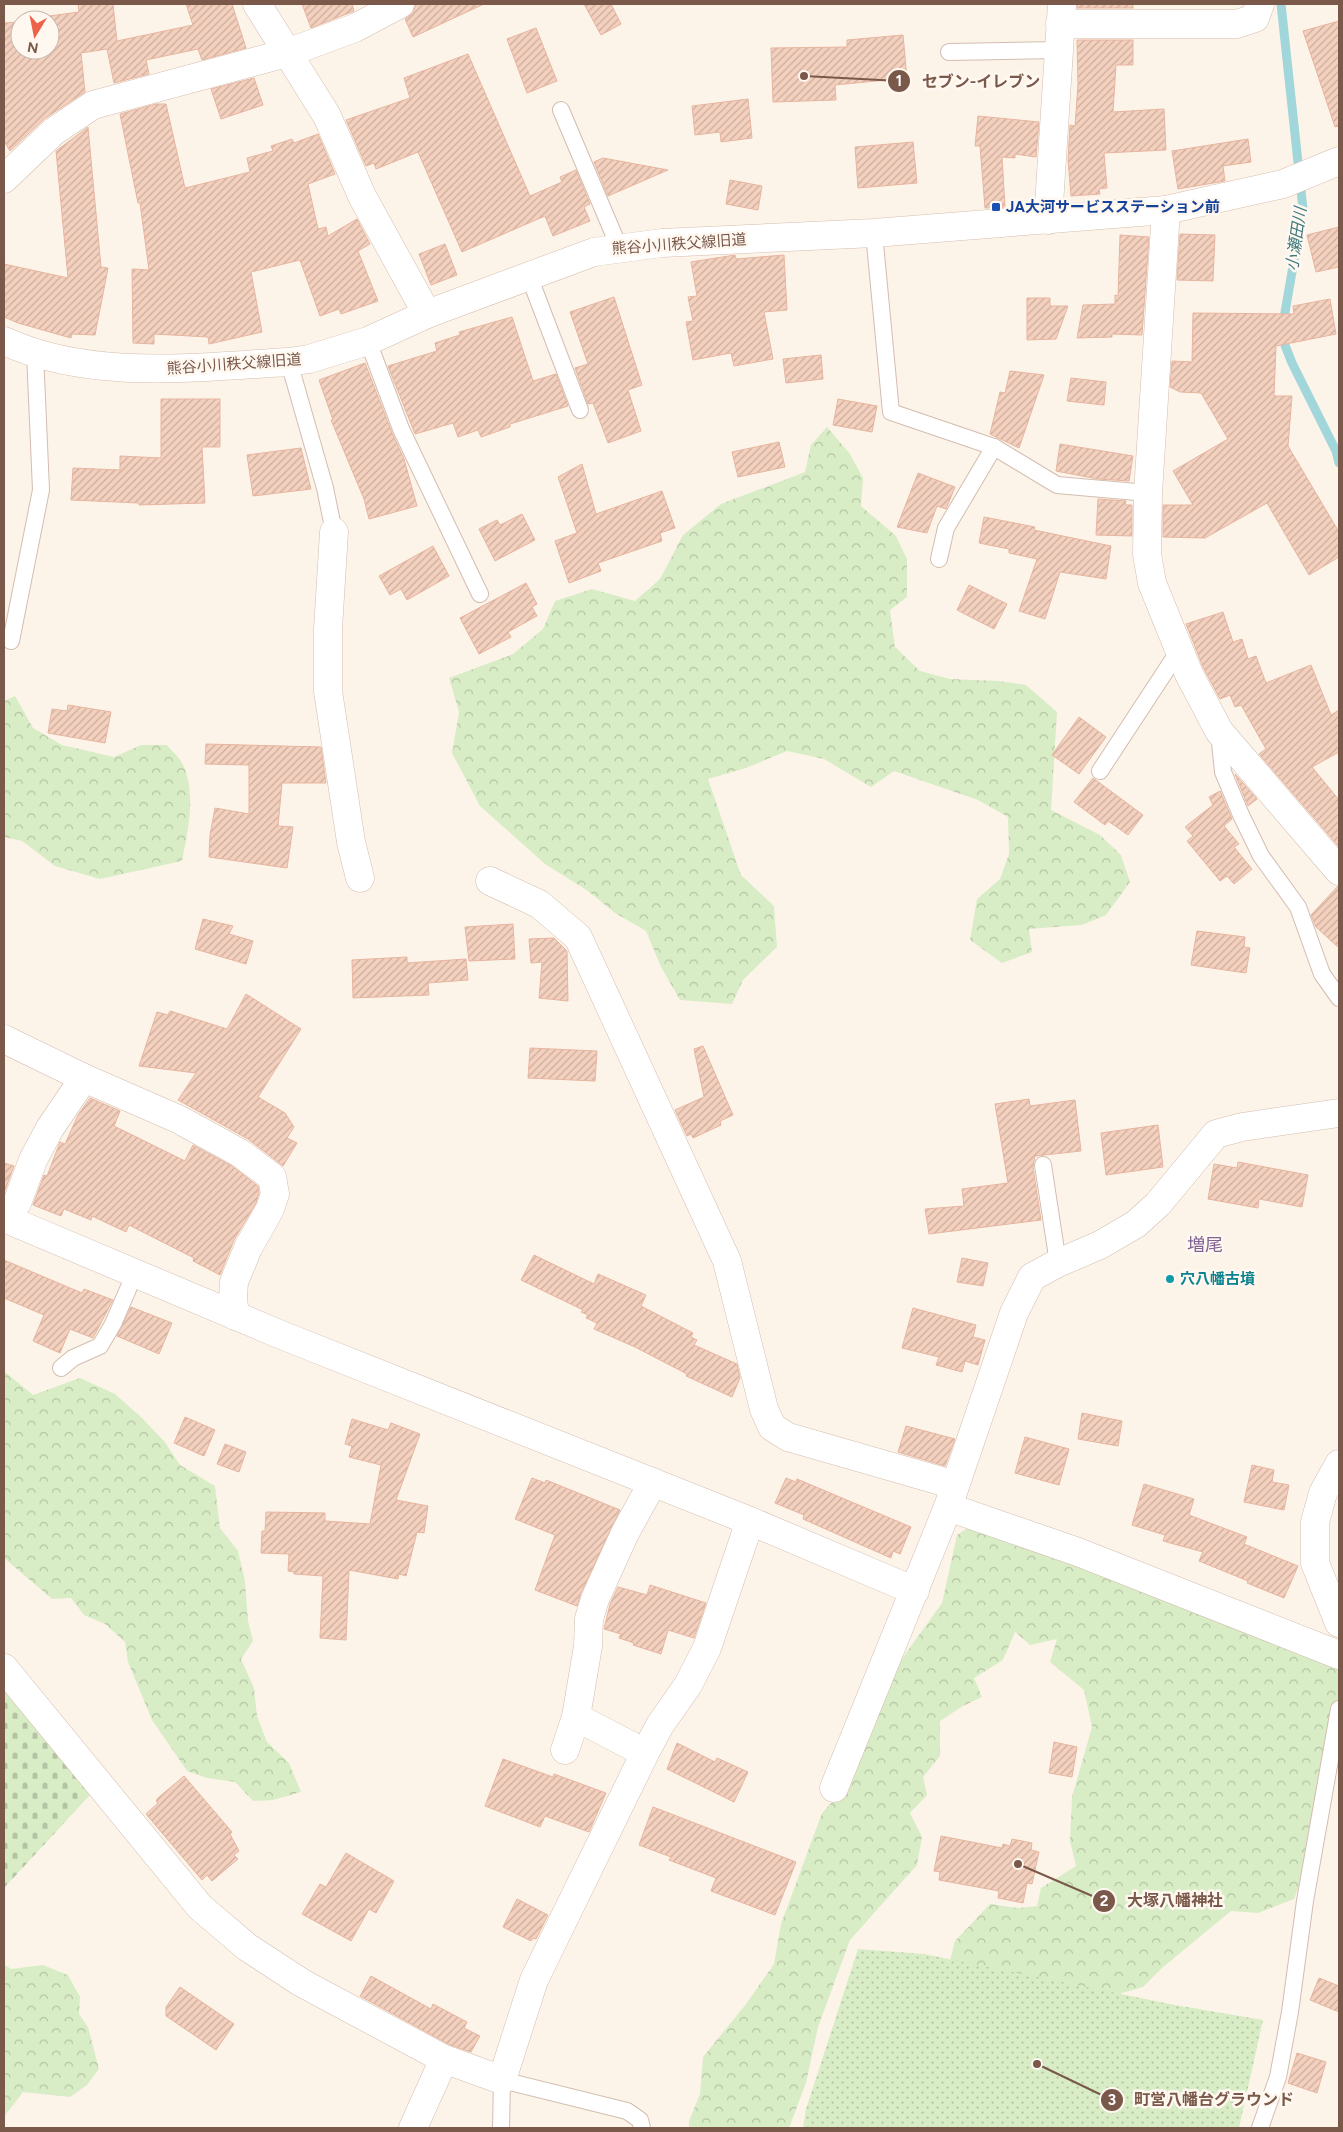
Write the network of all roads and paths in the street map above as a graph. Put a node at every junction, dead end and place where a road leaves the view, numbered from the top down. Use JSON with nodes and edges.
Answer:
{"nodes":[{"id":1,"x":257,"y":4,"type":"edge"},
{"id":2,"x":400,"y":4,"type":"edge"},
{"id":3,"x":1260,"y":4,"type":"edge"},
{"id":4,"x":1060,"y":26,"type":"edge"},
{"id":5,"x":950,"y":52,"type":"dead end"},
{"id":6,"x":287,"y":53,"type":"junction"},
{"id":7,"x":561,"y":110,"type":"dead end"},
{"id":8,"x":1339,"y":161,"type":"edge"},
{"id":9,"x":4,"y":179,"type":"edge"},
{"id":10,"x":1166,"y":210,"type":"junction"},
{"id":11,"x":1048,"y":220,"type":"junction"},
{"id":12,"x":874,"y":233,"type":"junction"},
{"id":13,"x":619,"y":248,"type":"junction"},
{"id":14,"x":529,"y":276,"type":"junction"},
{"id":15,"x":427,"y":314,"type":"junction"},
{"id":16,"x":4,"y":341,"type":"edge"},
{"id":17,"x":368,"y":341,"type":"junction"},
{"id":18,"x":35,"y":353,"type":"junction"},
{"id":19,"x":289,"y":362,"type":"junction"},
{"id":20,"x":580,"y":410,"type":"dead end"},
{"id":21,"x":994,"y":447,"type":"junction"},
{"id":22,"x":1148,"y":493,"type":"junction"},
{"id":23,"x":334,"y":532,"type":"joint"},
{"id":24,"x":939,"y":559,"type":"dead end"},
{"id":25,"x":480,"y":594,"type":"dead end"},
{"id":26,"x":11,"y":641,"type":"dead end"},
{"id":27,"x":1180,"y":649,"type":"junction"},
{"id":28,"x":1219,"y":731,"type":"junction"},
{"id":29,"x":1100,"y":771,"type":"dead end"},
{"id":30,"x":1339,"y":871,"type":"edge"},
{"id":31,"x":360,"y":878,"type":"dead end"},
{"id":32,"x":490,"y":881,"type":"dead end"},
{"id":33,"x":1339,"y":998,"type":"edge"},
{"id":34,"x":4,"y":1039,"type":"edge"},
{"id":35,"x":84,"y":1078,"type":"junction"},
{"id":36,"x":1339,"y":1113,"type":"edge"},
{"id":37,"x":1043,"y":1165,"type":"dead end"},
{"id":38,"x":5,"y":1218,"type":"edge"},
{"id":39,"x":1058,"y":1263,"type":"junction"},
{"id":40,"x":135,"y":1273,"type":"junction"},
{"id":41,"x":235,"y":1316,"type":"junction"},
{"id":42,"x":62,"y":1368,"type":"dead end"},
{"id":43,"x":1339,"y":1464,"type":"edge"},
{"id":44,"x":653,"y":1482,"type":"junction"},
{"id":45,"x":952,"y":1496,"type":"junction"},
{"id":46,"x":750,"y":1520,"type":"junction"},
{"id":47,"x":915,"y":1591,"type":"junction"},
{"id":48,"x":1339,"y":1623,"type":"edge"},
{"id":49,"x":1339,"y":1655,"type":"edge"},
{"id":50,"x":4,"y":1668,"type":"edge"},
{"id":51,"x":1339,"y":1709,"type":"edge"},
{"id":52,"x":576,"y":1717,"type":"junction"},
{"id":53,"x":565,"y":1750,"type":"dead end"},
{"id":54,"x":645,"y":1753,"type":"junction"},
{"id":55,"x":834,"y":1788,"type":"dead end"},
{"id":56,"x":444,"y":2059,"type":"junction"},
{"id":57,"x":502,"y":2080,"type":"junction"},
{"id":58,"x":413,"y":2128,"type":"edge"},
{"id":59,"x":501,"y":2128,"type":"edge"},
{"id":60,"x":642,"y":2128,"type":"edge"},
{"id":61,"x":1260,"y":2128,"type":"edge"}],
"edges":[{"from":1,"to":6,"type":"street"},
{"from":2,"to":6,"type":"street"},
{"from":3,"to":4,"type":"street"},
{"from":4,"to":5,"type":"lane"},
{"from":4,"to":11,"type":"street"},
{"from":6,"to":9,"type":"street"},
{"from":6,"to":15,"type":"street"},
{"from":7,"to":13,"type":"lane"},
{"from":8,"to":10,"type":"street","name":"熊谷小川秩父線旧道"},
{"from":10,"to":11,"type":"street","name":"熊谷小川秩父線旧道"},
{"from":10,"to":22,"type":"street"},
{"from":11,"to":12,"type":"street","name":"熊谷小川秩父線旧道"},
{"from":12,"to":13,"type":"street","name":"熊谷小川秩父線旧道"},
{"from":12,"to":21,"type":"lane"},
{"from":13,"to":14,"type":"street","name":"熊谷小川秩父線旧道"},
{"from":14,"to":15,"type":"street","name":"熊谷小川秩父線旧道"},
{"from":14,"to":20,"type":"lane"},
{"from":15,"to":17,"type":"street","name":"熊谷小川秩父線旧道"},
{"from":16,"to":18,"type":"street","name":"熊谷小川秩父線旧道"},
{"from":17,"to":19,"type":"street","name":"熊谷小川秩父線旧道"},
{"from":17,"to":25,"type":"lane"},
{"from":18,"to":19,"type":"street","name":"熊谷小川秩父線旧道"},
{"from":18,"to":26,"type":"lane"},
{"from":19,"to":23,"type":"lane"},
{"from":21,"to":22,"type":"lane"},
{"from":21,"to":24,"type":"lane"},
{"from":22,"to":27,"type":"street"},
{"from":23,"to":31,"type":"street"},
{"from":27,"to":28,"type":"street"},
{"from":27,"to":29,"type":"lane"},
{"from":28,"to":30,"type":"street"},
{"from":28,"to":33,"type":"lane"},
{"from":32,"to":45,"type":"street"},
{"from":34,"to":35,"type":"street"},
{"from":35,"to":38,"type":"street"},
{"from":35,"to":41,"type":"street"},
{"from":36,"to":39,"type":"street"},
{"from":37,"to":39,"type":"lane"},
{"from":38,"to":40,"type":"street"},
{"from":39,"to":45,"type":"street"},
{"from":40,"to":41,"type":"street"},
{"from":40,"to":42,"type":"lane"},
{"from":41,"to":44,"type":"street"},
{"from":43,"to":48,"type":"street"},
{"from":44,"to":46,"type":"street"},
{"from":44,"to":52,"type":"street"},
{"from":45,"to":47,"type":"street"},
{"from":45,"to":49,"type":"street"},
{"from":46,"to":47,"type":"street"},
{"from":46,"to":54,"type":"street"},
{"from":47,"to":55,"type":"street"},
{"from":50,"to":56,"type":"street"},
{"from":51,"to":61,"type":"lane"},
{"from":52,"to":53,"type":"street"},
{"from":52,"to":54,"type":"street"},
{"from":54,"to":57,"type":"street"},
{"from":56,"to":57,"type":"street"},
{"from":56,"to":58,"type":"street"},
{"from":57,"to":59,"type":"lane"},
{"from":57,"to":60,"type":"lane"}]}
